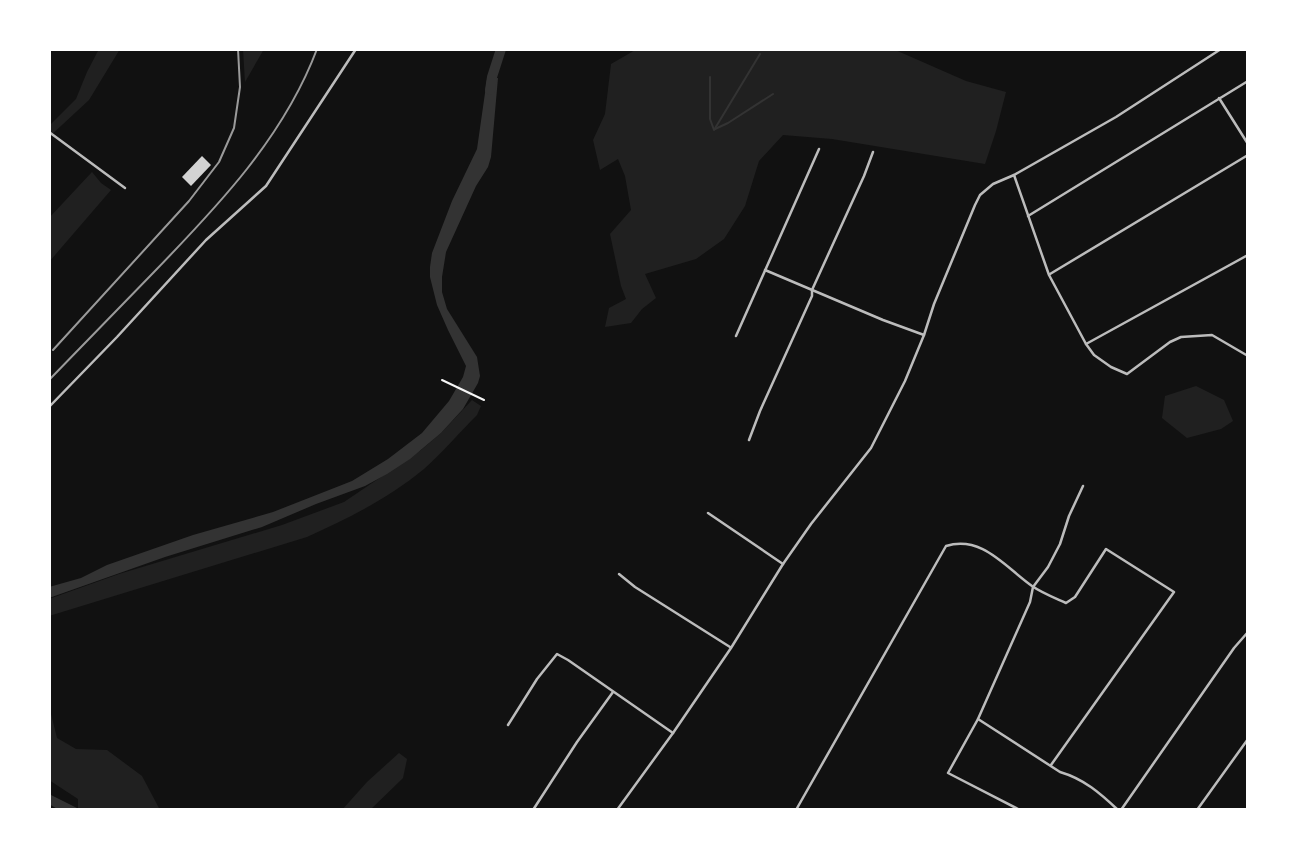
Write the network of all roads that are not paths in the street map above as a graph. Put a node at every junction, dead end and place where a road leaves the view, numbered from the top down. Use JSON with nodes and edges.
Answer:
{"nodes":[{"id":1,"x":356,"y":49,"type":"edge"},
{"id":2,"x":1221,"y":49,"type":"edge"},
{"id":3,"x":1248,"y":81,"type":"edge"},
{"id":4,"x":1219,"y":99,"type":"junction"},
{"id":5,"x":49,"y":132,"type":"edge"},
{"id":6,"x":1248,"y":144,"type":"edge"},
{"id":7,"x":819,"y":149,"type":"dead end"},
{"id":8,"x":873,"y":152,"type":"dead end"},
{"id":9,"x":1248,"y":155,"type":"edge"},
{"id":10,"x":1014,"y":175,"type":"junction"},
{"id":11,"x":125,"y":188,"type":"dead end"},
{"id":12,"x":1028,"y":216,"type":"junction"},
{"id":13,"x":1248,"y":255,"type":"edge"},
{"id":14,"x":765,"y":270,"type":"junction"},
{"id":15,"x":1049,"y":275,"type":"junction"},
{"id":16,"x":812,"y":290,"type":"junction"},
{"id":17,"x":924,"y":335,"type":"junction"},
{"id":18,"x":736,"y":336,"type":"dead end"},
{"id":19,"x":1086,"y":344,"type":"junction"},
{"id":20,"x":1248,"y":356,"type":"edge"},
{"id":21,"x":49,"y":407,"type":"edge"},
{"id":22,"x":749,"y":440,"type":"dead end"},
{"id":23,"x":1083,"y":486,"type":"dead end"},
{"id":24,"x":708,"y":513,"type":"dead end"},
{"id":25,"x":783,"y":564,"type":"junction"},
{"id":26,"x":619,"y":574,"type":"dead end"},
{"id":27,"x":1033,"y":587,"type":"junction"},
{"id":28,"x":1248,"y":632,"type":"edge"},
{"id":29,"x":731,"y":648,"type":"junction"},
{"id":30,"x":613,"y":692,"type":"junction"},
{"id":31,"x":978,"y":719,"type":"junction"},
{"id":32,"x":508,"y":725,"type":"dead end"},
{"id":33,"x":673,"y":733,"type":"junction"},
{"id":34,"x":1248,"y":738,"type":"edge"},
{"id":35,"x":1051,"y":765,"type":"junction"},
{"id":36,"x":533,"y":810,"type":"edge"},
{"id":37,"x":617,"y":810,"type":"edge"},
{"id":38,"x":796,"y":810,"type":"edge"},
{"id":39,"x":1020,"y":810,"type":"edge"},
{"id":40,"x":1120,"y":810,"type":"edge"},
{"id":41,"x":1197,"y":810,"type":"edge"}],
"edges":[{"from":1,"to":21,"type":"street"},
{"from":2,"to":10,"type":"street"},
{"from":3,"to":4,"type":"street"},
{"from":4,"to":6,"type":"street"},
{"from":4,"to":12,"type":"street"},
{"from":5,"to":11,"type":"street"},
{"from":7,"to":14,"type":"street"},
{"from":8,"to":16,"type":"street"},
{"from":9,"to":15,"type":"street"},
{"from":10,"to":12,"type":"street"},
{"from":10,"to":17,"type":"street"},
{"from":12,"to":15,"type":"street"},
{"from":13,"to":19,"type":"street"},
{"from":14,"to":16,"type":"street"},
{"from":14,"to":18,"type":"street"},
{"from":15,"to":19,"type":"street"},
{"from":16,"to":17,"type":"street"},
{"from":16,"to":22,"type":"street"},
{"from":17,"to":25,"type":"street"},
{"from":19,"to":20,"type":"street"},
{"from":23,"to":27,"type":"street"},
{"from":24,"to":25,"type":"street"},
{"from":25,"to":29,"type":"street"},
{"from":26,"to":29,"type":"street"},
{"from":27,"to":31,"type":"street"},
{"from":27,"to":35,"type":"street"},
{"from":27,"to":38,"type":"street"},
{"from":28,"to":40,"type":"street"},
{"from":29,"to":33,"type":"street"},
{"from":30,"to":32,"type":"street"},
{"from":30,"to":33,"type":"street"},
{"from":30,"to":36,"type":"street"},
{"from":31,"to":35,"type":"street"},
{"from":31,"to":39,"type":"street"},
{"from":33,"to":37,"type":"street"},
{"from":34,"to":41,"type":"street"},
{"from":35,"to":40,"type":"street"}]}
